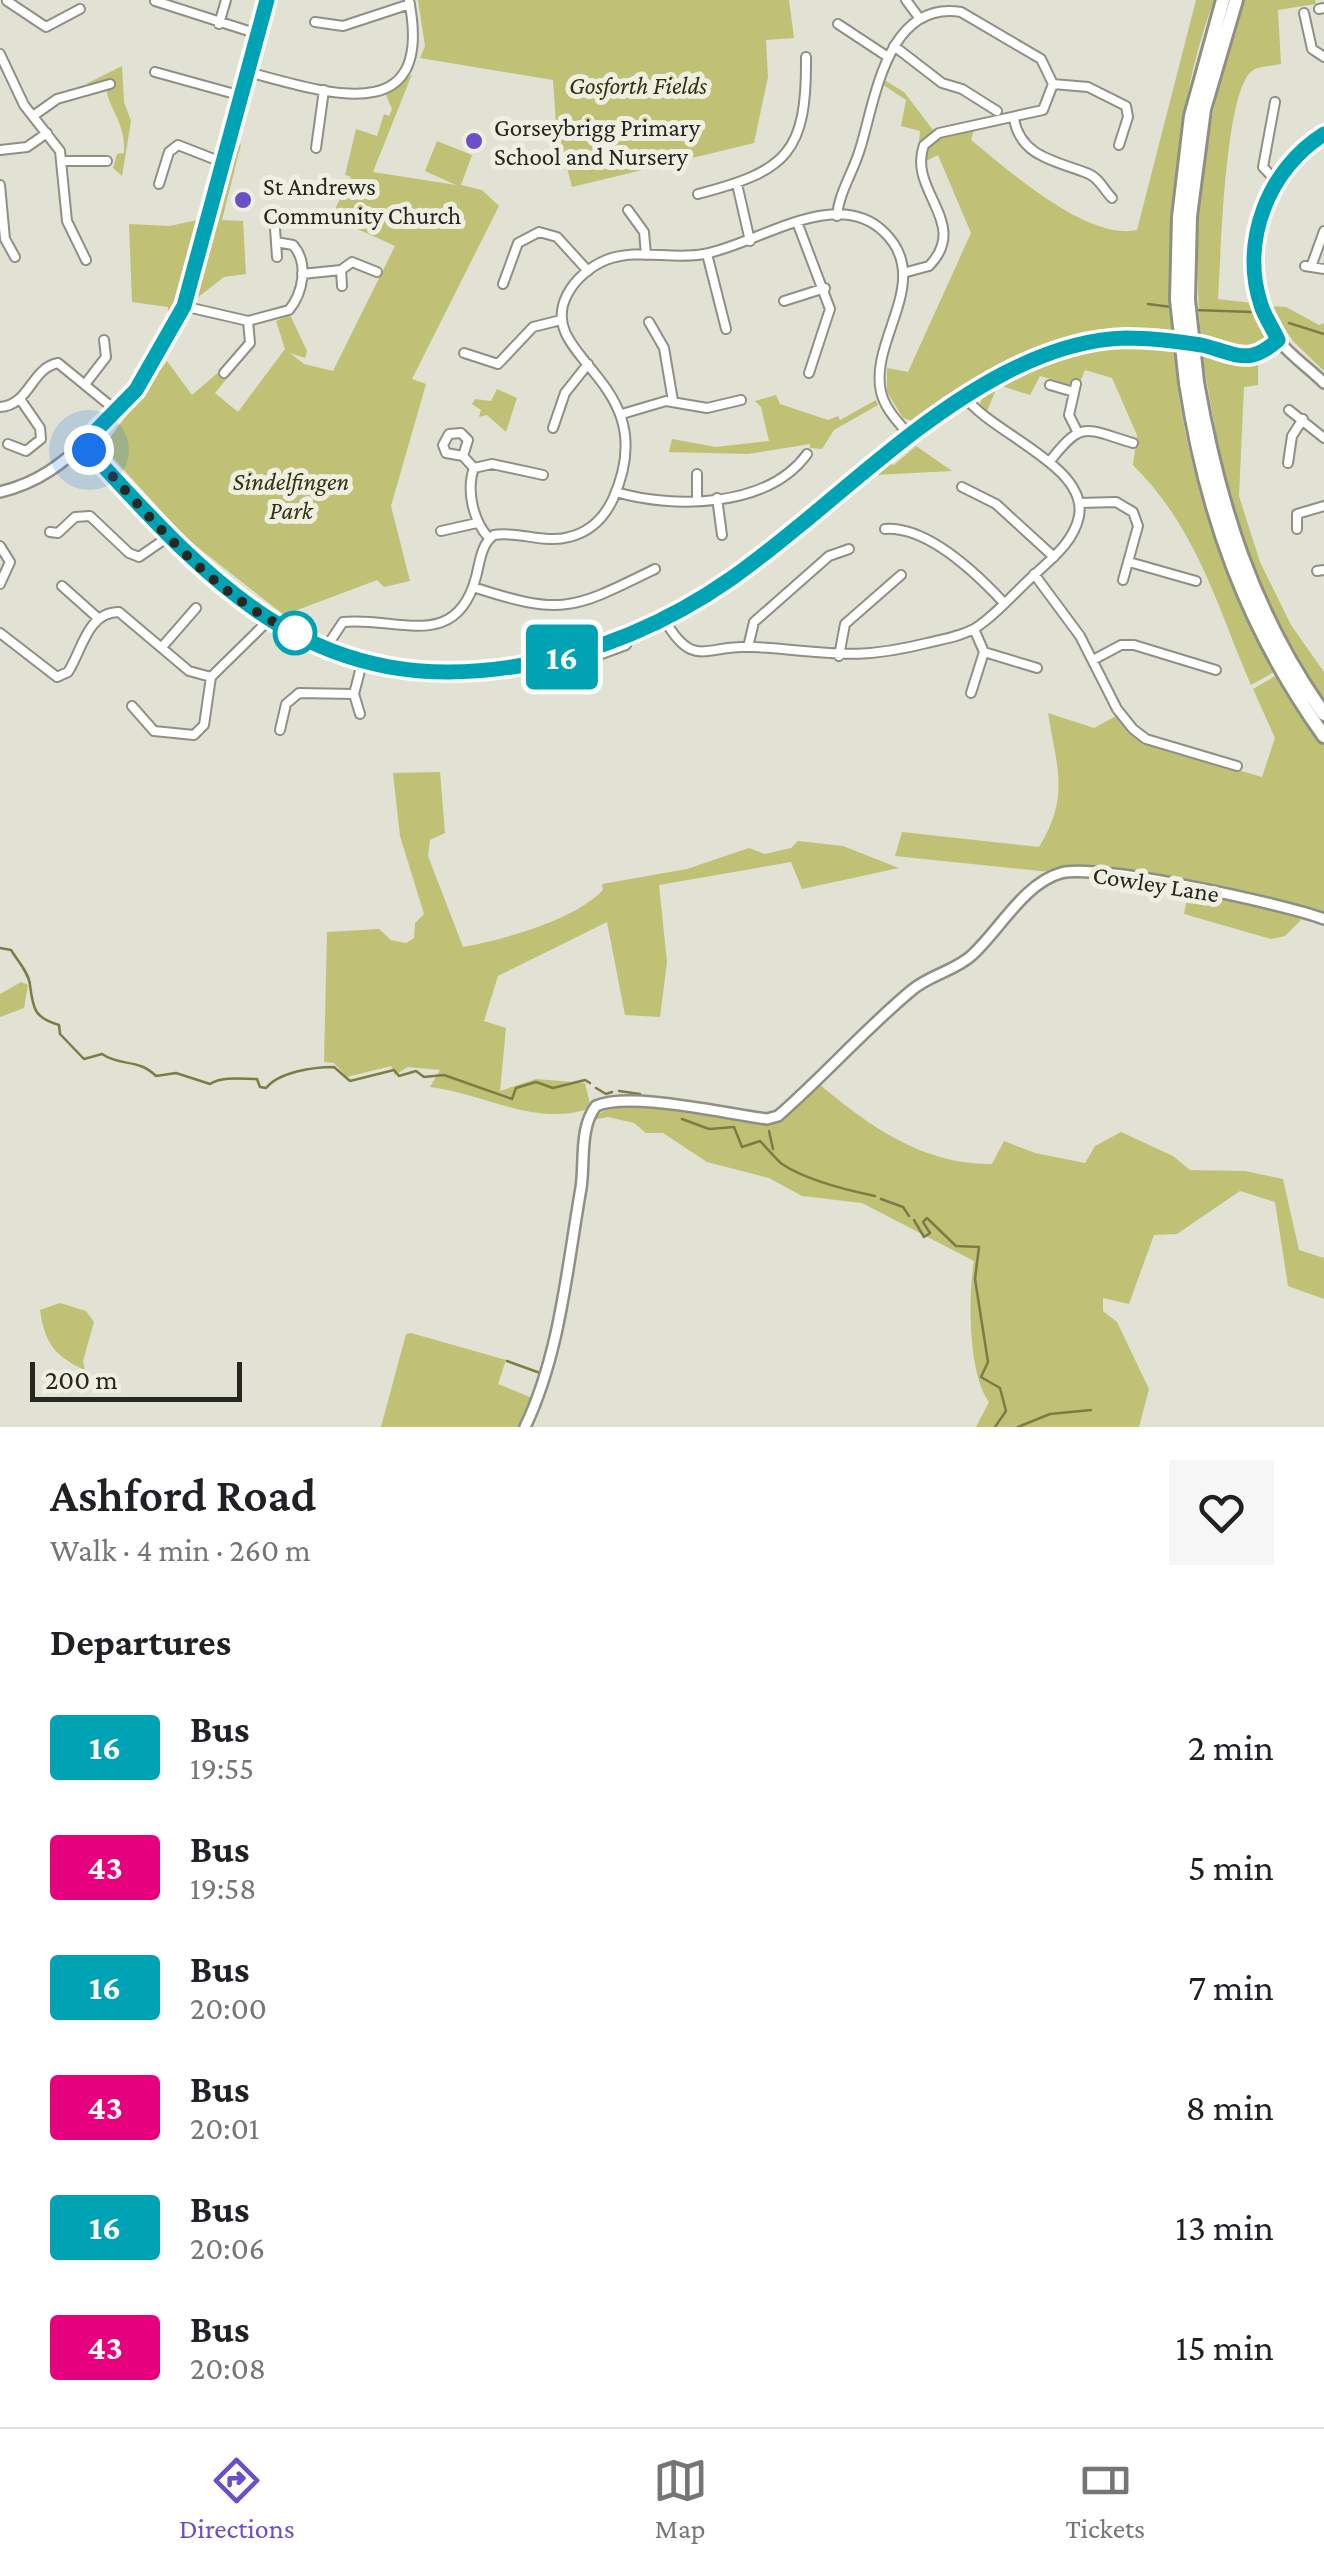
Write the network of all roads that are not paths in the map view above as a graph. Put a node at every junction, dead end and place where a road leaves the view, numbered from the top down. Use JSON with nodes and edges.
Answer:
{"nodes":[{"id":1,"x":8,"y":0,"type":"edge"},
{"id":2,"x":226,"y":0,"type":"edge"},
{"id":3,"x":266,"y":0,"type":"edge"},
{"id":4,"x":906,"y":0,"type":"edge"},
{"id":5,"x":1222,"y":0,"type":"edge"},
{"id":6,"x":1236,"y":0,"type":"edge"},
{"id":7,"x":155,"y":2,"type":"edge"},
{"id":8,"x":410,"y":2,"type":"edge"},
{"id":9,"x":80,"y":9,"type":"dead end"},
{"id":10,"x":0,"y":10,"type":"edge"},
{"id":11,"x":1304,"y":14,"type":"dead end"},
{"id":12,"x":920,"y":19,"type":"junction"},
{"id":13,"x":315,"y":22,"type":"dead end"},
{"id":14,"x":219,"y":24,"type":"junction"},
{"id":15,"x":838,"y":24,"type":"dead end"},
{"id":16,"x":258,"y":34,"type":"junction"},
{"id":17,"x":894,"y":46,"type":"junction"},
{"id":18,"x":0,"y":54,"type":"edge"},
{"id":19,"x":806,"y":56,"type":"dead end"},
{"id":20,"x":888,"y":56,"type":"junction"},
{"id":21,"x":1324,"y":57,"type":"edge"},
{"id":22,"x":155,"y":72,"type":"dead end"},
{"id":23,"x":248,"y":72,"type":"junction"},
{"id":24,"x":110,"y":84,"type":"dead end"},
{"id":25,"x":1053,"y":84,"type":"junction"},
{"id":26,"x":324,"y":90,"type":"junction"},
{"id":27,"x":242,"y":96,"type":"junction"},
{"id":28,"x":1135,"y":97,"type":"dead end"},
{"id":29,"x":1276,"y":100,"type":"dead end"},
{"id":30,"x":1126,"y":106,"type":"junction"},
{"id":31,"x":997,"y":111,"type":"dead end"},
{"id":32,"x":33,"y":116,"type":"junction"},
{"id":33,"x":1014,"y":119,"type":"junction"},
{"id":34,"x":48,"y":133,"type":"junction"},
{"id":35,"x":1324,"y":134,"type":"edge"},
{"id":36,"x":1119,"y":146,"type":"dead end"},
{"id":37,"x":316,"y":148,"type":"dead end"},
{"id":38,"x":0,"y":150,"type":"edge"},
{"id":39,"x":64,"y":160,"type":"junction"},
{"id":40,"x":107,"y":161,"type":"dead end"},
{"id":41,"x":224,"y":163,"type":"junction"},
{"id":42,"x":1277,"y":182,"type":"junction"},
{"id":43,"x":159,"y":184,"type":"dead end"},
{"id":44,"x":737,"y":184,"type":"junction"},
{"id":45,"x":0,"y":185,"type":"edge"},
{"id":46,"x":698,"y":194,"type":"dead end"},
{"id":47,"x":1112,"y":198,"type":"dead end"},
{"id":48,"x":628,"y":210,"type":"dead end"},
{"id":49,"x":837,"y":216,"type":"junction"},
{"id":50,"x":1185,"y":217,"type":"junction"},
{"id":51,"x":797,"y":222,"type":"junction"},
{"id":52,"x":275,"y":228,"type":"dead end"},
{"id":53,"x":1324,"y":231,"type":"edge"},
{"id":54,"x":750,"y":241,"type":"junction"},
{"id":55,"x":276,"y":242,"type":"junction"},
{"id":56,"x":707,"y":254,"type":"junction"},
{"id":57,"x":646,"y":255,"type":"junction"},
{"id":58,"x":277,"y":257,"type":"dead end"},
{"id":59,"x":15,"y":258,"type":"dead end"},
{"id":60,"x":86,"y":260,"type":"dead end"},
{"id":61,"x":1324,"y":269,"type":"edge"},
{"id":62,"x":341,"y":270,"type":"junction"},
{"id":63,"x":588,"y":271,"type":"junction"},
{"id":64,"x":377,"y":272,"type":"dead end"},
{"id":65,"x":902,"y":273,"type":"junction"},
{"id":66,"x":302,"y":274,"type":"junction"},
{"id":67,"x":503,"y":284,"type":"dead end"},
{"id":68,"x":342,"y":286,"type":"dead end"},
{"id":69,"x":825,"y":288,"type":"junction"},
{"id":70,"x":784,"y":301,"type":"dead end"},
{"id":71,"x":184,"y":306,"type":"junction"},
{"id":72,"x":561,"y":320,"type":"junction"},
{"id":73,"x":248,"y":321,"type":"junction"},
{"id":74,"x":649,"y":322,"type":"dead end"},
{"id":75,"x":726,"y":329,"type":"dead end"},
{"id":76,"x":104,"y":340,"type":"dead end"},
{"id":77,"x":1278,"y":340,"type":"junction"},
{"id":78,"x":464,"y":353,"type":"dead end"},
{"id":79,"x":588,"y":364,"type":"junction"},
{"id":80,"x":224,"y":373,"type":"dead end"},
{"id":81,"x":809,"y":373,"type":"dead end"},
{"id":82,"x":1323,"y":380,"type":"edge"},
{"id":83,"x":86,"y":383,"type":"junction"},
{"id":84,"x":1192,"y":383,"type":"junction"},
{"id":85,"x":1050,"y":384,"type":"dead end"},
{"id":86,"x":964,"y":396,"type":"junction"},
{"id":87,"x":20,"y":400,"type":"junction"},
{"id":88,"x":740,"y":400,"type":"dead end"},
{"id":89,"x":673,"y":401,"type":"junction"},
{"id":90,"x":0,"y":408,"type":"edge"},
{"id":91,"x":1290,"y":410,"type":"dead end"},
{"id":92,"x":118,"y":412,"type":"junction"},
{"id":93,"x":622,"y":414,"type":"junction"},
{"id":94,"x":1302,"y":420,"type":"junction"},
{"id":95,"x":554,"y":428,"type":"dead end"},
{"id":96,"x":1077,"y":431,"type":"junction"},
{"id":97,"x":910,"y":436,"type":"junction"},
{"id":98,"x":1324,"y":438,"type":"edge"},
{"id":99,"x":1133,"y":443,"type":"dead end"},
{"id":100,"x":8,"y":444,"type":"dead end"},
{"id":101,"x":83,"y":444,"type":"junction"},
{"id":102,"x":807,"y":454,"type":"dead end"},
{"id":103,"x":462,"y":456,"type":"dead end"},
{"id":104,"x":1050,"y":461,"type":"junction"},
{"id":105,"x":1288,"y":463,"type":"dead end"},
{"id":106,"x":474,"y":468,"type":"junction"},
{"id":107,"x":544,"y":474,"type":"dead end"},
{"id":108,"x":697,"y":474,"type":"dead end"},
{"id":109,"x":962,"y":487,"type":"dead end"},
{"id":110,"x":0,"y":492,"type":"edge"},
{"id":111,"x":616,"y":492,"type":"junction"},
{"id":112,"x":718,"y":498,"type":"junction"},
{"id":113,"x":697,"y":501,"type":"junction"},
{"id":114,"x":1079,"y":503,"type":"junction"},
{"id":115,"x":1324,"y":506,"type":"edge"},
{"id":116,"x":477,"y":523,"type":"junction"},
{"id":117,"x":885,"y":529,"type":"dead end"},
{"id":118,"x":1297,"y":530,"type":"dead end"},
{"id":119,"x":440,"y":531,"type":"dead end"},
{"id":120,"x":50,"y":532,"type":"dead end"},
{"id":121,"x":722,"y":534,"type":"dead end"},
{"id":122,"x":168,"y":537,"type":"junction"},
{"id":123,"x":488,"y":538,"type":"junction"},
{"id":124,"x":0,"y":546,"type":"edge"},
{"id":125,"x":849,"y":549,"type":"dead end"},
{"id":126,"x":1054,"y":557,"type":"junction"},
{"id":127,"x":1128,"y":562,"type":"junction"},
{"id":128,"x":655,"y":570,"type":"dead end"},
{"id":129,"x":1034,"y":574,"type":"junction"},
{"id":130,"x":901,"y":575,"type":"dead end"},
{"id":131,"x":1123,"y":580,"type":"dead end"},
{"id":132,"x":1196,"y":581,"type":"dead end"},
{"id":133,"x":0,"y":584,"type":"edge"},
{"id":134,"x":62,"y":586,"type":"dead end"},
{"id":135,"x":473,"y":586,"type":"junction"},
{"id":136,"x":1004,"y":603,"type":"junction"},
{"id":137,"x":196,"y":608,"type":"dead end"},
{"id":138,"x":99,"y":619,"type":"junction"},
{"id":139,"x":270,"y":619,"type":"junction"},
{"id":140,"x":664,"y":620,"type":"junction"},
{"id":141,"x":974,"y":630,"type":"junction"},
{"id":142,"x":0,"y":633,"type":"edge"},
{"id":143,"x":748,"y":646,"type":"junction"},
{"id":144,"x":162,"y":647,"type":"junction"},
{"id":145,"x":325,"y":649,"type":"junction"},
{"id":146,"x":984,"y":652,"type":"junction"},
{"id":147,"x":838,"y":656,"type":"junction"},
{"id":148,"x":1093,"y":660,"type":"junction"},
{"id":149,"x":362,"y":663,"type":"junction"},
{"id":150,"x":1037,"y":668,"type":"dead end"},
{"id":151,"x":1216,"y":670,"type":"dead end"},
{"id":152,"x":211,"y":678,"type":"junction"},
{"id":153,"x":971,"y":693,"type":"dead end"},
{"id":154,"x":354,"y":694,"type":"junction"},
{"id":155,"x":132,"y":706,"type":"dead end"},
{"id":156,"x":360,"y":714,"type":"dead end"},
{"id":157,"x":1324,"y":714,"type":"edge"},
{"id":158,"x":280,"y":730,"type":"dead end"},
{"id":159,"x":1324,"y":736,"type":"edge"},
{"id":160,"x":1237,"y":766,"type":"dead end"},
{"id":161,"x":1324,"y":919,"type":"edge"},
{"id":162,"x":525,"y":1427,"type":"edge"}],
"edges":[{"from":1,"to":9,"type":"street"},
{"from":1,"to":10,"type":"street"},
{"from":2,"to":14,"type":"street"},
{"from":3,"to":16,"type":"street"},
{"from":4,"to":12,"type":"street"},
{"from":5,"to":50,"type":"highway"},
{"from":6,"to":50,"type":"highway"},
{"from":7,"to":14,"type":"street"},
{"from":8,"to":13,"type":"street"},
{"from":8,"to":26,"type":"street"},
{"from":11,"to":21,"type":"street"},
{"from":12,"to":17,"type":"street"},
{"from":12,"to":25,"type":"street"},
{"from":14,"to":16,"type":"street"},
{"from":15,"to":20,"type":"street"},
{"from":16,"to":23,"type":"street"},
{"from":17,"to":20,"type":"street"},
{"from":17,"to":31,"type":"street"},
{"from":18,"to":32,"type":"street"},
{"from":19,"to":44,"type":"street"},
{"from":20,"to":49,"type":"street"},
{"from":22,"to":27,"type":"street"},
{"from":23,"to":26,"type":"street"},
{"from":23,"to":27,"type":"street"},
{"from":24,"to":32,"type":"street"},
{"from":25,"to":30,"type":"street"},
{"from":25,"to":33,"type":"street"},
{"from":26,"to":37,"type":"street"},
{"from":27,"to":41,"type":"street"},
{"from":28,"to":30,"type":"street"},
{"from":29,"to":42,"type":"street"},
{"from":30,"to":36,"type":"street"},
{"from":32,"to":34,"type":"street"},
{"from":33,"to":47,"type":"street"},
{"from":33,"to":65,"type":"street"},
{"from":34,"to":38,"type":"street"},
{"from":34,"to":39,"type":"street"},
{"from":35,"to":42,"type":"street"},
{"from":39,"to":40,"type":"street"},
{"from":39,"to":60,"type":"street"},
{"from":41,"to":43,"type":"street"},
{"from":41,"to":71,"type":"street"},
{"from":42,"to":77,"type":"street"},
{"from":44,"to":46,"type":"street"},
{"from":44,"to":54,"type":"street"},
{"from":45,"to":59,"type":"street"},
{"from":48,"to":57,"type":"street"},
{"from":49,"to":51,"type":"street"},
{"from":49,"to":65,"type":"street"},
{"from":50,"to":84,"type":"highway","bridge":true},
{"from":51,"to":54,"type":"street"},
{"from":51,"to":69,"type":"street"},
{"from":52,"to":55,"type":"street"},
{"from":53,"to":61,"type":"street"},
{"from":54,"to":56,"type":"street"},
{"from":55,"to":58,"type":"street"},
{"from":55,"to":66,"type":"street"},
{"from":56,"to":57,"type":"street"},
{"from":56,"to":75,"type":"street"},
{"from":57,"to":63,"type":"street"},
{"from":62,"to":64,"type":"street"},
{"from":62,"to":66,"type":"street"},
{"from":62,"to":68,"type":"street"},
{"from":63,"to":67,"type":"street"},
{"from":63,"to":72,"type":"street"},
{"from":65,"to":97,"type":"street"},
{"from":66,"to":73,"type":"street"},
{"from":69,"to":70,"type":"street"},
{"from":69,"to":81,"type":"street"},
{"from":71,"to":73,"type":"street"},
{"from":71,"to":92,"type":"street"},
{"from":72,"to":78,"type":"street"},
{"from":72,"to":79,"type":"street"},
{"from":73,"to":80,"type":"street"},
{"from":74,"to":89,"type":"street"},
{"from":76,"to":83,"type":"street"},
{"from":77,"to":82,"type":"street"},
{"from":77,"to":86,"type":"street"},
{"from":79,"to":93,"type":"street"},
{"from":79,"to":95,"type":"street"},
{"from":83,"to":87,"type":"street"},
{"from":83,"to":92,"type":"street"},
{"from":84,"to":157,"type":"highway"},
{"from":84,"to":159,"type":"highway"},
{"from":85,"to":96,"type":"street"},
{"from":86,"to":97,"type":"street"},
{"from":86,"to":104,"type":"street"},
{"from":87,"to":90,"type":"street"},
{"from":87,"to":100,"type":"street"},
{"from":88,"to":89,"type":"street"},
{"from":89,"to":93,"type":"street"},
{"from":91,"to":94,"type":"street"},
{"from":92,"to":101,"type":"street"},
{"from":93,"to":111,"type":"street"},
{"from":94,"to":98,"type":"street"},
{"from":94,"to":105,"type":"street"},
{"from":96,"to":99,"type":"street"},
{"from":96,"to":104,"type":"street"},
{"from":97,"to":140,"type":"street"},
{"from":101,"to":110,"type":"street"},
{"from":101,"to":122,"type":"street"},
{"from":102,"to":112,"type":"street"},
{"from":103,"to":106,"type":"street"},
{"from":104,"to":114,"type":"street"},
{"from":106,"to":107,"type":"street"},
{"from":106,"to":116,"type":"street"},
{"from":108,"to":113,"type":"street"},
{"from":109,"to":126,"type":"street"},
{"from":111,"to":113,"type":"street"},
{"from":111,"to":123,"type":"street"},
{"from":112,"to":113,"type":"street"},
{"from":112,"to":121,"type":"street"},
{"from":114,"to":126,"type":"street"},
{"from":114,"to":127,"type":"street"},
{"from":115,"to":118,"type":"street"},
{"from":116,"to":119,"type":"street"},
{"from":116,"to":123,"type":"street"},
{"from":117,"to":136,"type":"street"},
{"from":120,"to":122,"type":"street"},
{"from":122,"to":139,"type":"street"},
{"from":123,"to":135,"type":"street"},
{"from":124,"to":133,"type":"street"},
{"from":125,"to":143,"type":"street"},
{"from":126,"to":129,"type":"street"},
{"from":127,"to":131,"type":"street"},
{"from":127,"to":132,"type":"street"},
{"from":128,"to":135,"type":"street"},
{"from":129,"to":136,"type":"street"},
{"from":129,"to":148,"type":"street"},
{"from":130,"to":147,"type":"street"},
{"from":134,"to":138,"type":"street"},
{"from":135,"to":145,"type":"street"},
{"from":136,"to":141,"type":"street"},
{"from":137,"to":144,"type":"street"},
{"from":138,"to":142,"type":"street"},
{"from":138,"to":144,"type":"street"},
{"from":139,"to":145,"type":"street"},
{"from":139,"to":152,"type":"street"},
{"from":140,"to":143,"type":"street"},
{"from":140,"to":149,"type":"street"},
{"from":141,"to":146,"type":"street"},
{"from":141,"to":147,"type":"street"},
{"from":143,"to":147,"type":"street"},
{"from":144,"to":152,"type":"street"},
{"from":145,"to":149,"type":"street"},
{"from":146,"to":150,"type":"street"},
{"from":146,"to":153,"type":"street"},
{"from":148,"to":151,"type":"street"},
{"from":148,"to":160,"type":"street"},
{"from":149,"to":154,"type":"street"},
{"from":152,"to":155,"type":"street"},
{"from":154,"to":156,"type":"street"},
{"from":154,"to":158,"type":"street"},
{"from":161,"to":162,"type":"street","name":"Cowley Lane"}]}
